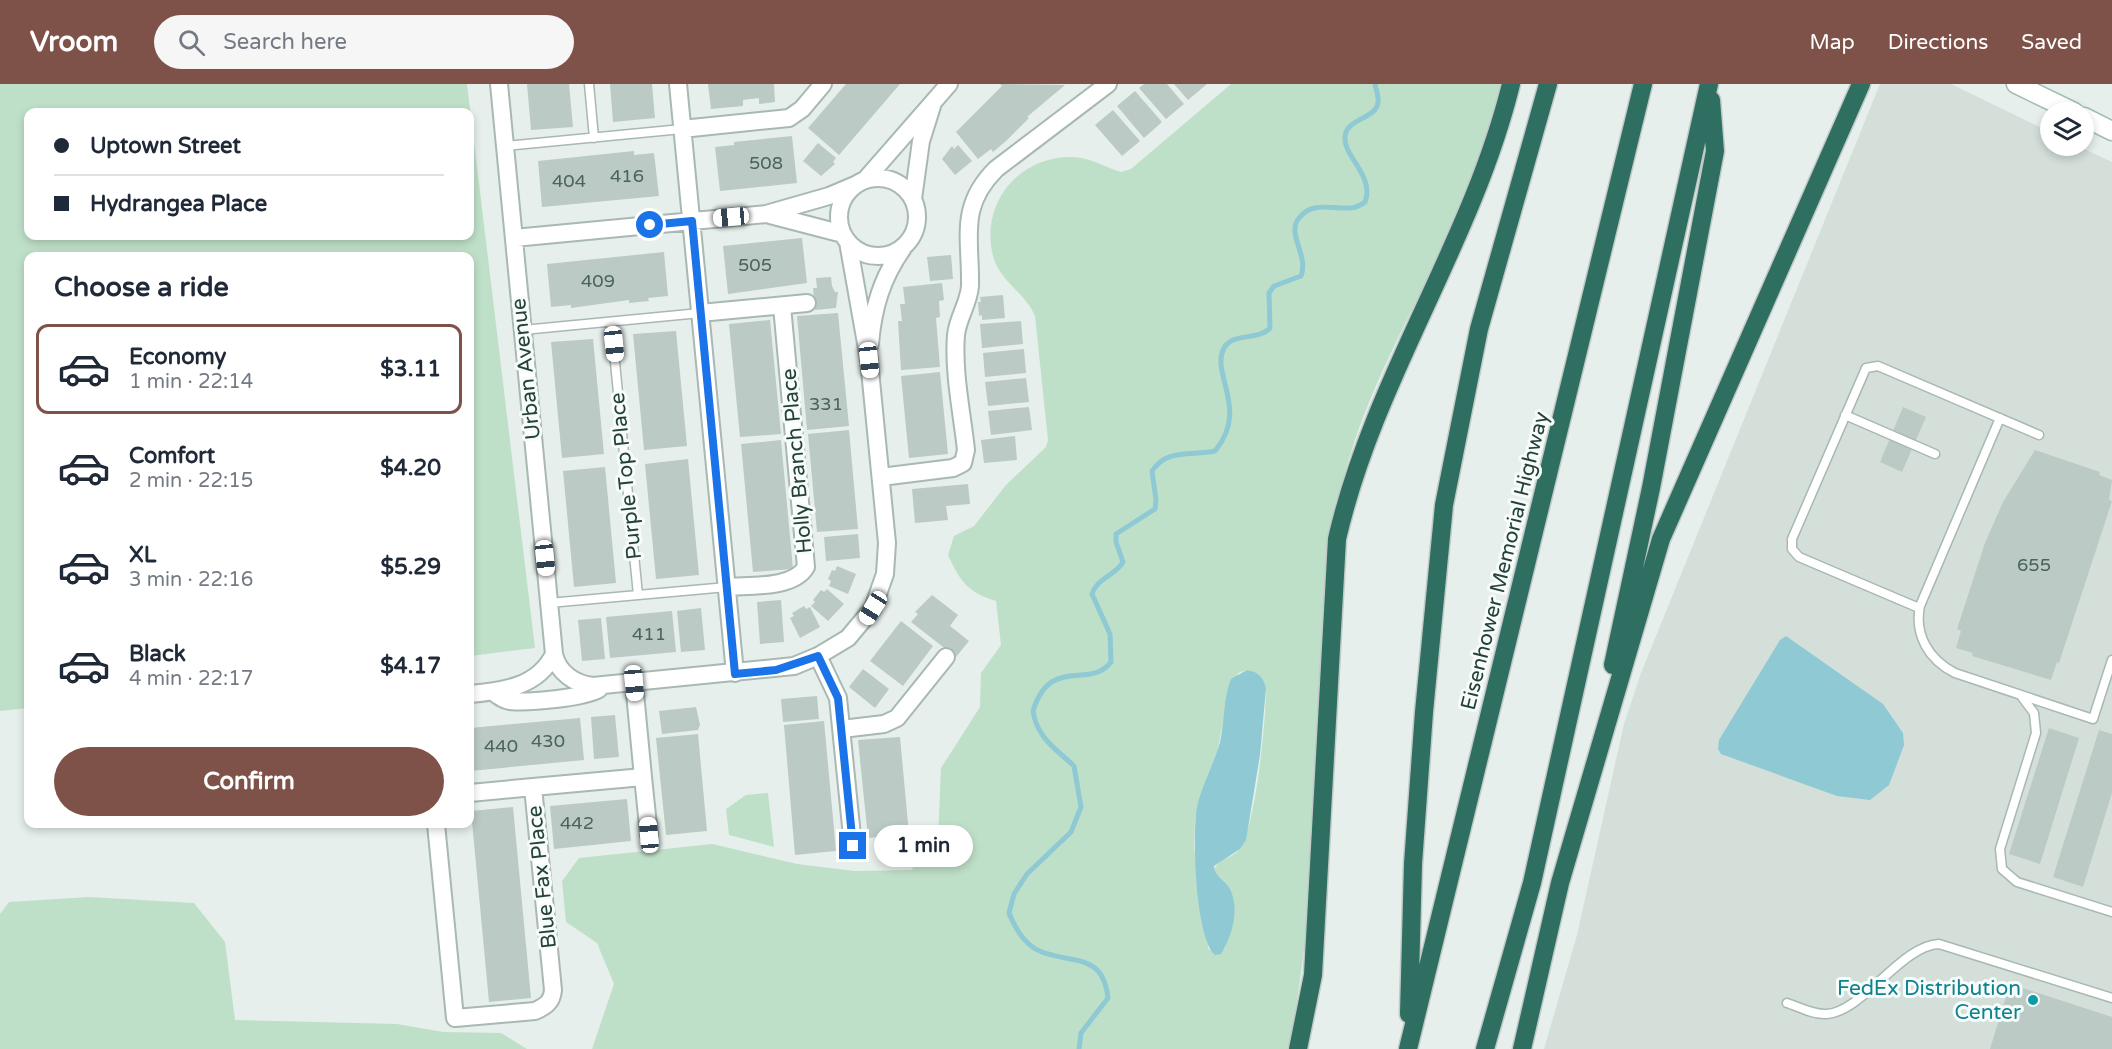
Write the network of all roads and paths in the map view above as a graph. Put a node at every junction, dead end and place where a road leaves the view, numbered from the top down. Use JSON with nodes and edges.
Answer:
{"nodes":[{"id":1,"x":499,"y":84,"type":"edge"},
{"id":2,"x":589,"y":84,"type":"edge"},
{"id":3,"x":678,"y":84,"type":"edge"},
{"id":4,"x":824,"y":84,"type":"edge"},
{"id":5,"x":949,"y":84,"type":"edge"},
{"id":6,"x":1108,"y":84,"type":"edge"},
{"id":7,"x":1510,"y":84,"type":"edge"},
{"id":8,"x":1548,"y":84,"type":"edge"},
{"id":9,"x":1643,"y":84,"type":"edge"},
{"id":10,"x":1709,"y":84,"type":"edge"},
{"id":11,"x":1861,"y":84,"type":"edge"},
{"id":12,"x":2016,"y":84,"type":"edge"},
{"id":13,"x":934,"y":99,"type":"junction"},
{"id":14,"x":2053,"y":102,"type":"edge"},
{"id":15,"x":2094,"y":122,"type":"edge"},
{"id":16,"x":682,"y":129,"type":"junction"},
{"id":17,"x":2112,"y":131,"type":"edge"},
{"id":18,"x":594,"y":138,"type":"junction"},
{"id":19,"x":505,"y":146,"type":"junction"},
{"id":20,"x":860,"y":183,"type":"junction"},
{"id":21,"x":913,"y":199,"type":"junction"},
{"id":22,"x":766,"y":214,"type":"junction"},
{"id":23,"x":692,"y":221,"type":"junction"},
{"id":24,"x":514,"y":238,"type":"junction"},
{"id":25,"x":846,"y":238,"type":"junction"},
{"id":26,"x":904,"y":246,"type":"junction"},
{"id":27,"x":807,"y":303,"type":"dead end"},
{"id":28,"x":782,"y":306,"type":"junction"},
{"id":29,"x":700,"y":313,"type":"junction"},
{"id":30,"x":611,"y":321,"type":"junction"},
{"id":31,"x":523,"y":330,"type":"junction"},
{"id":32,"x":869,"y":360,"type":"junction"},
{"id":33,"x":1845,"y":415,"type":"junction"},
{"id":34,"x":2000,"y":418,"type":"junction"},
{"id":35,"x":2039,"y":435,"type":"dead end"},
{"id":36,"x":1935,"y":454,"type":"dead end"},
{"id":37,"x":881,"y":477,"type":"junction"},
{"id":38,"x":727,"y":587,"type":"junction"},
{"id":39,"x":638,"y":595,"type":"junction"},
{"id":40,"x":549,"y":603,"type":"junction"},
{"id":41,"x":1919,"y":609,"type":"junction"},
{"id":42,"x":554,"y":654,"type":"junction"},
{"id":43,"x":818,"y":656,"type":"junction"},
{"id":44,"x":946,"y":657,"type":"dead end"},
{"id":45,"x":2112,"y":660,"type":"edge"},
{"id":46,"x":735,"y":674,"type":"junction"},
{"id":47,"x":634,"y":683,"type":"junction"},
{"id":48,"x":603,"y":686,"type":"junction"},
{"id":49,"x":493,"y":692,"type":"junction"},
{"id":50,"x":474,"y":694,"type":"edge"},
{"id":51,"x":2016,"y":694,"type":"junction"},
{"id":52,"x":842,"y":729,"type":"junction"},
{"id":53,"x":1594,"y":764,"type":"junction"},
{"id":54,"x":643,"y":777,"type":"junction"},
{"id":55,"x":533,"y":787,"type":"junction"},
{"id":56,"x":474,"y":793,"type":"edge"},
{"id":57,"x":436,"y":828,"type":"edge"},
{"id":58,"x":649,"y":835,"type":"dead end"},
{"id":59,"x":853,"y":846,"type":"dead end"},
{"id":60,"x":2112,"y":912,"type":"edge"},
{"id":61,"x":2112,"y":998,"type":"edge"},
{"id":62,"x":1787,"y":1003,"type":"dead end"},
{"id":63,"x":1298,"y":1049,"type":"edge"},
{"id":64,"x":1408,"y":1049,"type":"edge"},
{"id":65,"x":1485,"y":1049,"type":"edge"},
{"id":66,"x":1522,"y":1049,"type":"edge"}],
"edges":[{"from":1,"to":19,"type":"street","name":"Urban Avenue"},
{"from":2,"to":18,"type":"lane"},
{"from":3,"to":16,"type":"street"},
{"from":4,"to":16,"type":"street"},
{"from":5,"to":13,"type":"street"},
{"from":6,"to":37,"type":"street"},
{"from":7,"to":63,"type":"highway"},
{"from":8,"to":64,"type":"highway"},
{"from":9,"to":64,"type":"highway","name":"Eisenhower Memorial Highway"},
{"from":10,"to":53,"type":"highway"},
{"from":10,"to":65,"type":"highway"},
{"from":11,"to":53,"type":"highway"},
{"from":12,"to":14,"type":"main road"},
{"from":13,"to":20,"type":"street"},
{"from":13,"to":21,"type":"street"},
{"from":15,"to":17,"type":"main road"},
{"from":16,"to":18,"type":"lane"},
{"from":16,"to":23,"type":"street"},
{"from":18,"to":19,"type":"lane"},
{"from":19,"to":24,"type":"street","name":"Urban Avenue"},
{"from":20,"to":21,"type":"street"},
{"from":20,"to":22,"type":"street"},
{"from":20,"to":25,"type":"street"},
{"from":21,"to":26,"type":"street"},
{"from":22,"to":23,"type":"street"},
{"from":22,"to":25,"type":"street"},
{"from":23,"to":24,"type":"street"},
{"from":23,"to":29,"type":"street"},
{"from":24,"to":31,"type":"street","name":"Urban Avenue"},
{"from":25,"to":26,"type":"street"},
{"from":25,"to":32,"type":"street"},
{"from":26,"to":32,"type":"street"},
{"from":27,"to":28,"type":"street"},
{"from":28,"to":29,"type":"street"},
{"from":28,"to":38,"type":"street","name":"Holly Branch Place"},
{"from":29,"to":30,"type":"lane"},
{"from":29,"to":38,"type":"street"},
{"from":30,"to":31,"type":"lane"},
{"from":30,"to":39,"type":"lane","name":"Purple Top Place"},
{"from":31,"to":40,"type":"street","name":"Urban Avenue"},
{"from":32,"to":37,"type":"street"},
{"from":33,"to":34,"type":"lane"},
{"from":33,"to":36,"type":"lane"},
{"from":33,"to":41,"type":"lane"},
{"from":34,"to":35,"type":"lane"},
{"from":34,"to":41,"type":"lane"},
{"from":37,"to":43,"type":"street"},
{"from":38,"to":39,"type":"lane"},
{"from":38,"to":46,"type":"street"},
{"from":39,"to":40,"type":"lane"},
{"from":40,"to":42,"type":"street","name":"Urban Avenue"},
{"from":41,"to":51,"type":"lane"},
{"from":42,"to":48,"type":"street"},
{"from":42,"to":49,"type":"street"},
{"from":43,"to":46,"type":"street"},
{"from":43,"to":52,"type":"street"},
{"from":44,"to":52,"type":"street"},
{"from":45,"to":51,"type":"lane"},
{"from":46,"to":47,"type":"street"},
{"from":47,"to":48,"type":"street"},
{"from":47,"to":54,"type":"street"},
{"from":48,"to":49,"type":"street"},
{"from":49,"to":50,"type":"street"},
{"from":51,"to":60,"type":"lane"},
{"from":52,"to":59,"type":"street"},
{"from":53,"to":66,"type":"highway"},
{"from":54,"to":55,"type":"street","name":"Blue Fax Place"},
{"from":54,"to":58,"type":"street"},
{"from":55,"to":56,"type":"street"},
{"from":55,"to":57,"type":"street","name":"Blue Fax Place"},
{"from":61,"to":62,"type":"lane"}]}
